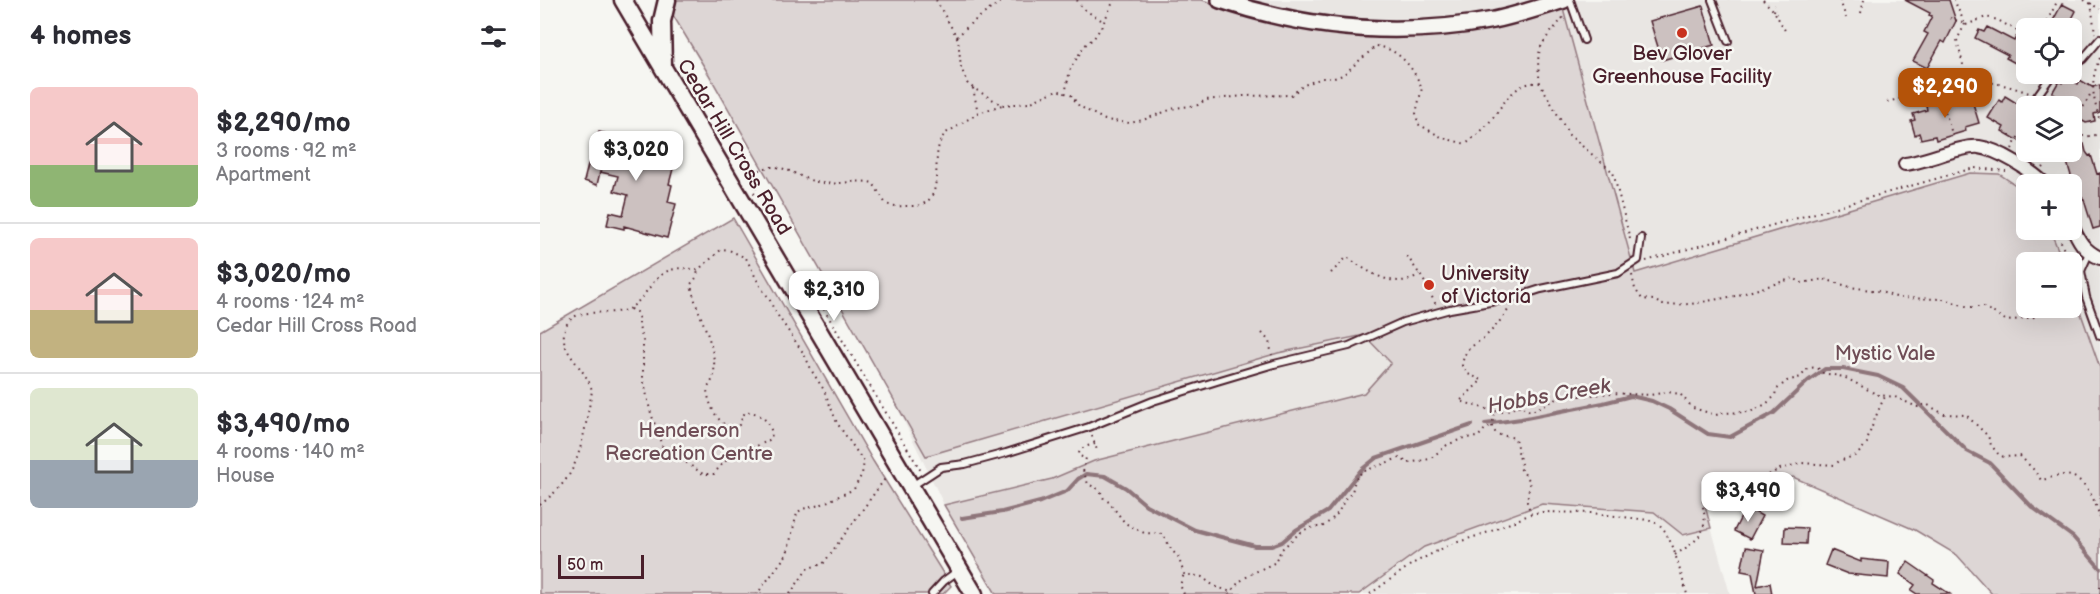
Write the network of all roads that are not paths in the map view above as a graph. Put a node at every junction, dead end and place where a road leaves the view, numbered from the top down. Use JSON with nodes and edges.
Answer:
{"nodes":[{"id":1,"x":613,"y":0,"type":"edge"},
{"id":2,"x":667,"y":0,"type":"edge"},
{"id":3,"x":1220,"y":0,"type":"edge"},
{"id":4,"x":1712,"y":0,"type":"edge"},
{"id":5,"x":1569,"y":2,"type":"edge"},
{"id":6,"x":626,"y":4,"type":"edge"},
{"id":7,"x":1584,"y":40,"type":"dead end"},
{"id":8,"x":2098,"y":40,"type":"edge"},
{"id":9,"x":1728,"y":41,"type":"dead end"},
{"id":10,"x":2082,"y":60,"type":"edge"},
{"id":11,"x":663,"y":68,"type":"junction"},
{"id":12,"x":2046,"y":84,"type":"edge"},
{"id":13,"x":2037,"y":96,"type":"road end"},
{"id":14,"x":1905,"y":164,"type":"dead end"},
{"id":15,"x":2031,"y":174,"type":"edge"},
{"id":16,"x":1641,"y":238,"type":"dead end"},
{"id":17,"x":2079,"y":240,"type":"edge"},
{"id":18,"x":2094,"y":256,"type":"edge"},
{"id":19,"x":2100,"y":336,"type":"edge"},
{"id":20,"x":918,"y":482,"type":"junction"},
{"id":21,"x":960,"y":570,"type":"junction"},
{"id":22,"x":932,"y":594,"type":"edge"},
{"id":23,"x":974,"y":594,"type":"edge"}],
"edges":[{"from":1,"to":6,"type":"main road"},
{"from":2,"to":11,"type":"main road"},
{"from":3,"to":5,"type":"street"},
{"from":4,"to":9,"type":"lane"},
{"from":5,"to":7,"type":"lane"},
{"from":6,"to":11,"type":"main road","name":"Cedar Hill Cross Road"},
{"from":8,"to":10,"type":"lane"},
{"from":11,"to":20,"type":"main road","name":"Cedar Hill Cross Road"},
{"from":12,"to":13,"type":"lane"},
{"from":14,"to":15,"type":"street"},
{"from":16,"to":20,"type":"lane"},
{"from":17,"to":18,"type":"street"},
{"from":18,"to":19,"type":"lane"},
{"from":20,"to":21,"type":"main road","name":"Cedar Hill Cross Road"},
{"from":21,"to":22,"type":"lane"},
{"from":21,"to":23,"type":"main road","name":"Cedar Hill Cross Road"}]}
